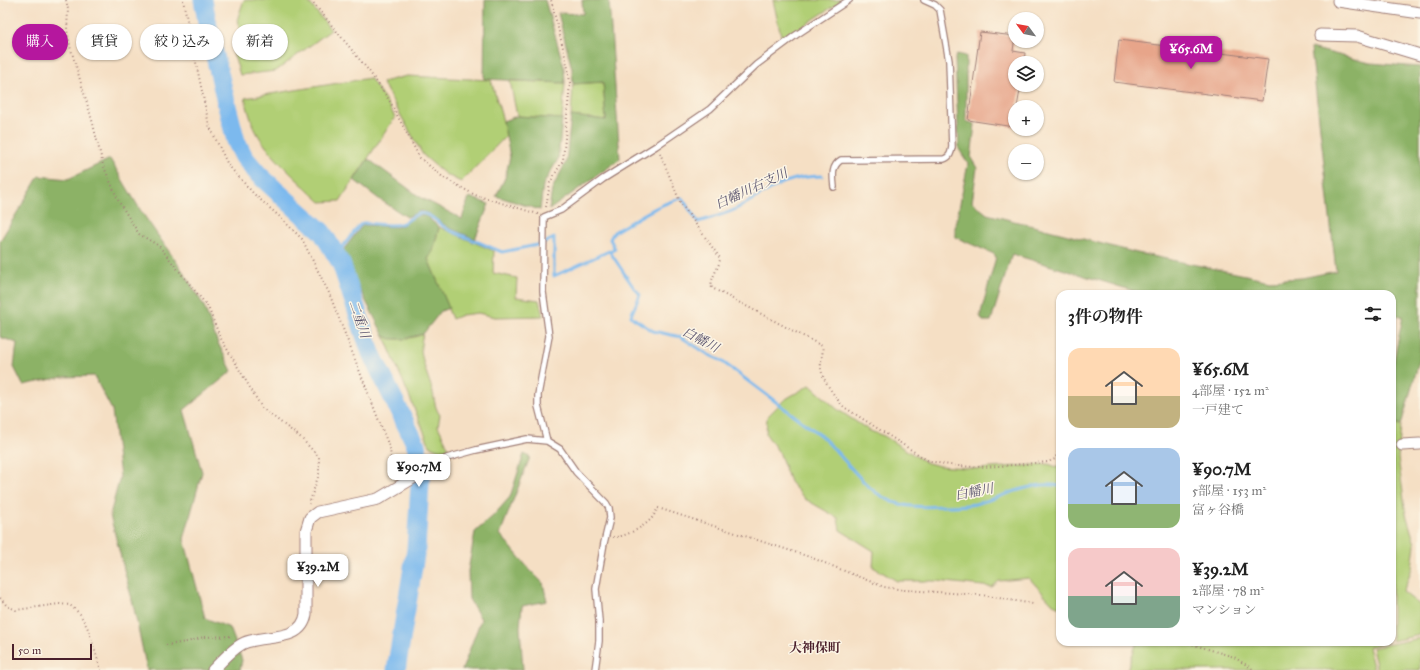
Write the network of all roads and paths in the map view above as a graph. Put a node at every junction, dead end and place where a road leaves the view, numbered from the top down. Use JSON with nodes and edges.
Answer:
{"nodes":[{"id":1,"x":66,"y":0,"type":"edge"},
{"id":2,"x":183,"y":0,"type":"edge"},
{"id":3,"x":311,"y":0,"type":"edge"},
{"id":4,"x":551,"y":0,"type":"edge"},
{"id":5,"x":849,"y":0,"type":"edge"},
{"id":6,"x":924,"y":0,"type":"edge"},
{"id":7,"x":1338,"y":0,"type":"edge"},
{"id":8,"x":1420,"y":13,"type":"edge"},
{"id":9,"x":1320,"y":35,"type":"dead end"},
{"id":10,"x":1420,"y":55,"type":"edge"},
{"id":11,"x":656,"y":146,"type":"junction"},
{"id":12,"x":834,"y":187,"type":"dead end"},
{"id":13,"x":544,"y":217,"type":"junction"},
{"id":14,"x":547,"y":441,"type":"junction"},
{"id":15,"x":1420,"y":444,"type":"edge"},
{"id":16,"x":1402,"y":445,"type":"dead end"},
{"id":17,"x":1056,"y":456,"type":"edge"},
{"id":18,"x":430,"y":468,"type":"joint"},
{"id":19,"x":395,"y":488,"type":"junction"},
{"id":20,"x":310,"y":518,"type":"junction"},
{"id":21,"x":606,"y":535,"type":"junction"},
{"id":22,"x":0,"y":598,"type":"edge"},
{"id":23,"x":1033,"y":604,"type":"dead end"},
{"id":24,"x":243,"y":644,"type":"junction"},
{"id":25,"x":166,"y":645,"type":"dead end"},
{"id":26,"x":1198,"y":646,"type":"edge"},
{"id":27,"x":101,"y":670,"type":"edge"},
{"id":28,"x":213,"y":670,"type":"edge"},
{"id":29,"x":595,"y":670,"type":"edge"},
{"id":30,"x":1254,"y":670,"type":"edge"}],
"edges":[{"from":1,"to":20,"type":"path"},
{"from":2,"to":19,"type":"path"},
{"from":3,"to":13,"type":"path"},
{"from":4,"to":13,"type":"path"},
{"from":5,"to":11,"type":"lane"},
{"from":6,"to":12,"type":"lane"},
{"from":7,"to":8,"type":"street"},
{"from":9,"to":10,"type":"street"},
{"from":11,"to":13,"type":"lane"},
{"from":11,"to":17,"type":"path"},
{"from":13,"to":14,"type":"lane"},
{"from":14,"to":18,"type":"lane"},
{"from":14,"to":21,"type":"lane"},
{"from":15,"to":16,"type":"street"},
{"from":18,"to":19,"type":"street"},
{"from":19,"to":20,"type":"street"},
{"from":20,"to":24,"type":"street"},
{"from":21,"to":23,"type":"path"},
{"from":21,"to":29,"type":"lane"},
{"from":22,"to":27,"type":"path"},
{"from":24,"to":25,"type":"path"},
{"from":24,"to":28,"type":"street"},
{"from":26,"to":30,"type":"path"}]}
